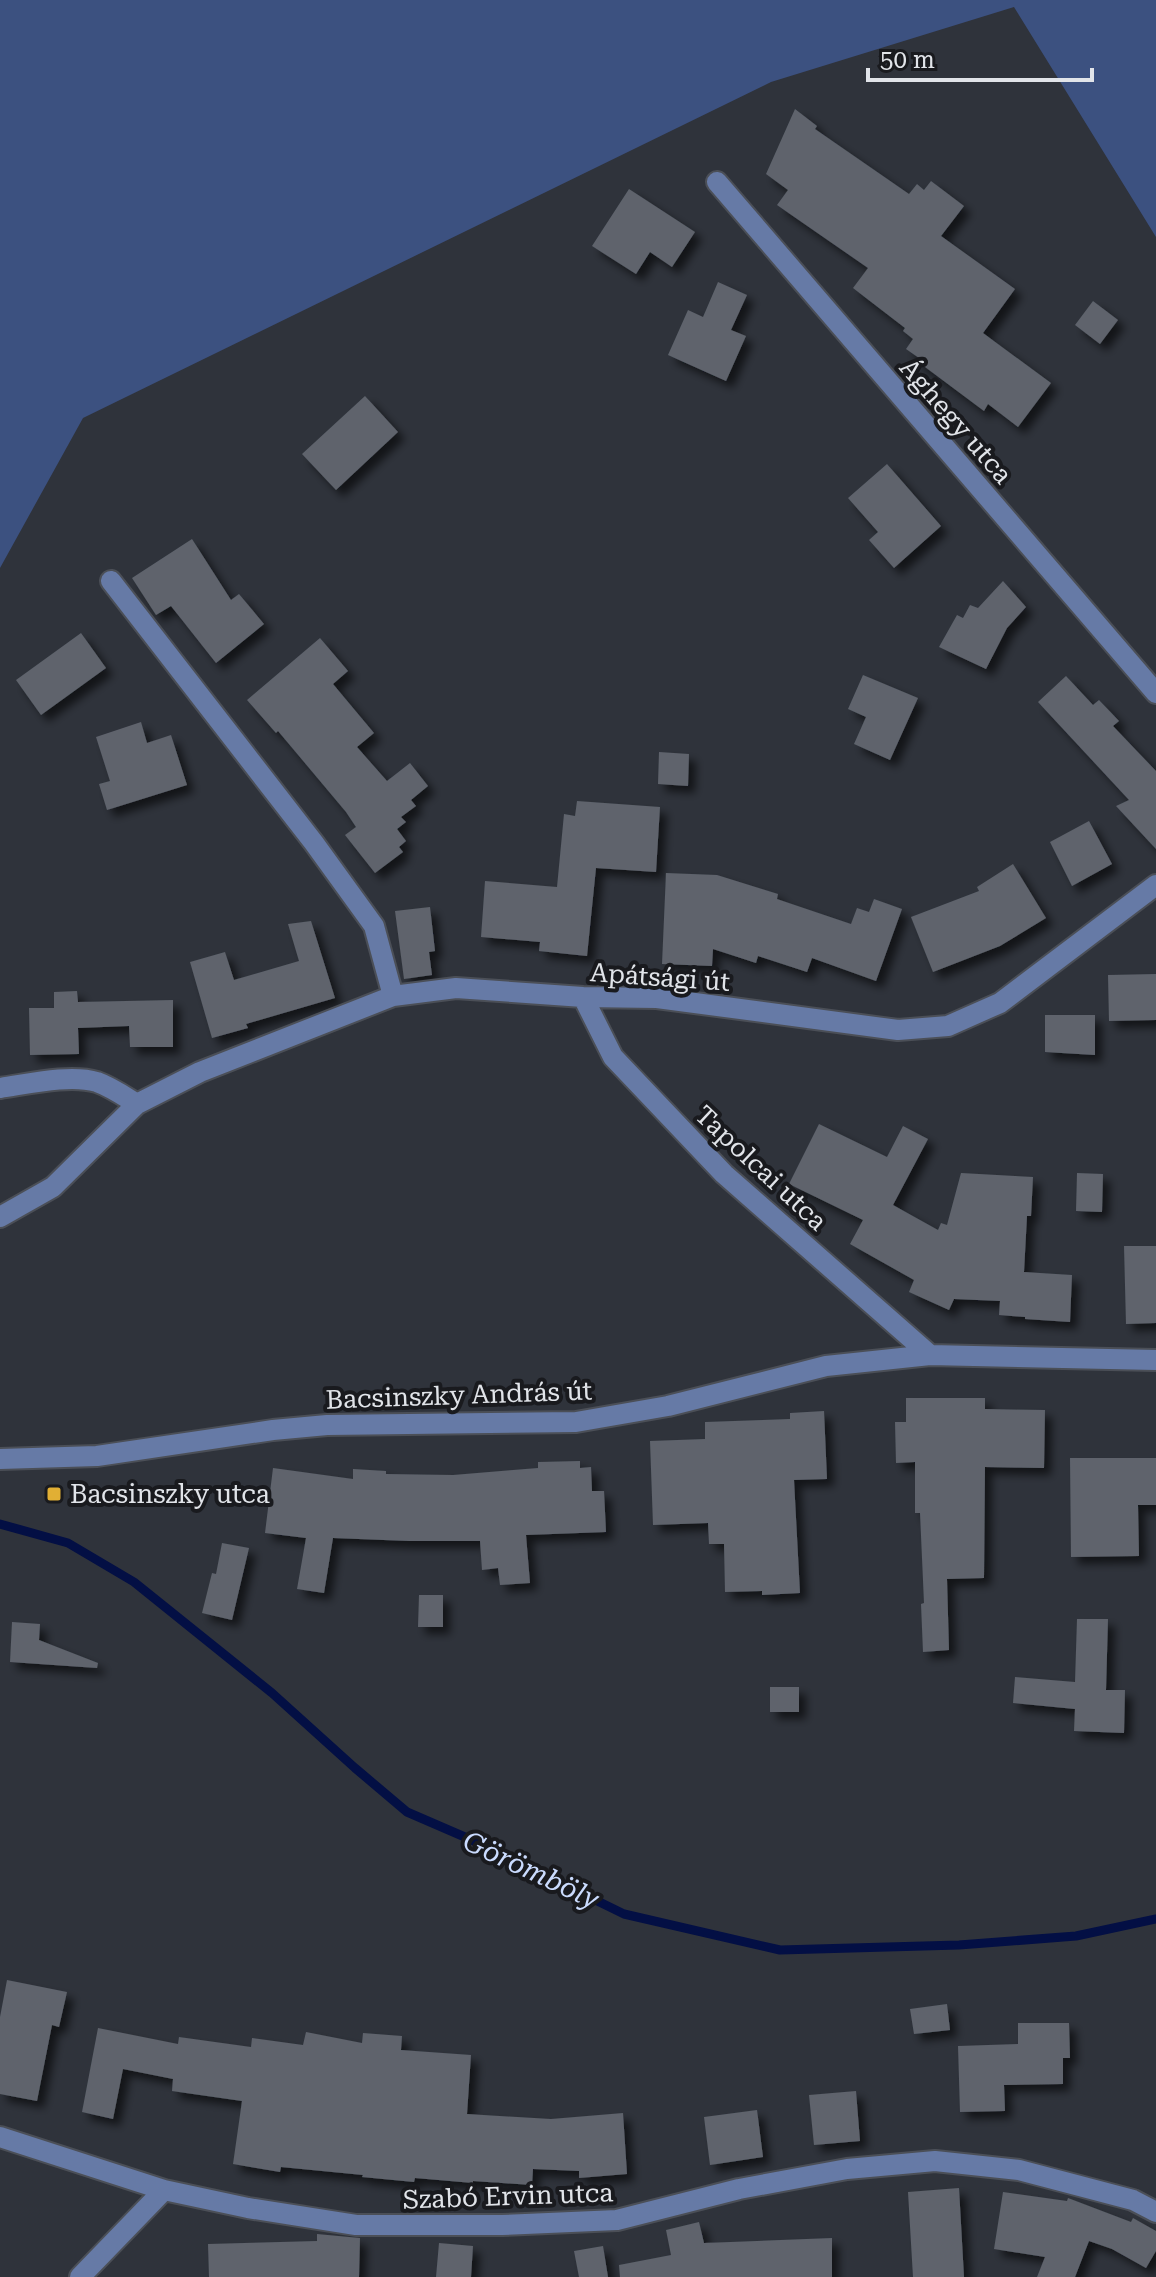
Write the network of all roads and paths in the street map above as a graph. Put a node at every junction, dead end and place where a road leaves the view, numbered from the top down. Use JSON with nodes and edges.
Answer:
{"nodes":[{"id":1,"x":717,"y":182,"type":"dead end"},
{"id":2,"x":111,"y":581,"type":"dead end"},
{"id":3,"x":1156,"y":693,"type":"edge"},
{"id":4,"x":1156,"y":885,"type":"edge"},
{"id":5,"x":393,"y":996,"type":"junction"},
{"id":6,"x":583,"y":997,"type":"junction"},
{"id":7,"x":0,"y":1088,"type":"edge"},
{"id":8,"x":137,"y":1104,"type":"junction"},
{"id":9,"x":0,"y":1217,"type":"edge"},
{"id":10,"x":930,"y":1355,"type":"junction"},
{"id":11,"x":1156,"y":1360,"type":"edge"},
{"id":12,"x":0,"y":1459,"type":"edge"},
{"id":13,"x":0,"y":2137,"type":"edge"},
{"id":14,"x":164,"y":2190,"type":"junction"},
{"id":15,"x":1156,"y":2212,"type":"edge"},
{"id":16,"x":80,"y":2277,"type":"edge"}],
"edges":[{"from":1,"to":3,"type":"street","name":"Ághegy utca"},
{"from":2,"to":5,"type":"street"},
{"from":4,"to":6,"type":"street","name":"Apátsági út"},
{"from":5,"to":6,"type":"street","name":"Apátsági út"},
{"from":5,"to":8,"type":"street","name":"Apátsági út"},
{"from":6,"to":10,"type":"street","name":"Tapolcai utca"},
{"from":7,"to":8,"type":"street"},
{"from":8,"to":9,"type":"street","name":"Apátsági út"},
{"from":10,"to":11,"type":"street","name":"Bacsinszky András út"},
{"from":10,"to":12,"type":"street","name":"Bacsinszky András út"},
{"from":13,"to":14,"type":"street","name":"Szabó Ervin utca"},
{"from":14,"to":15,"type":"street","name":"Szabó Ervin utca"},
{"from":14,"to":16,"type":"street"}]}
